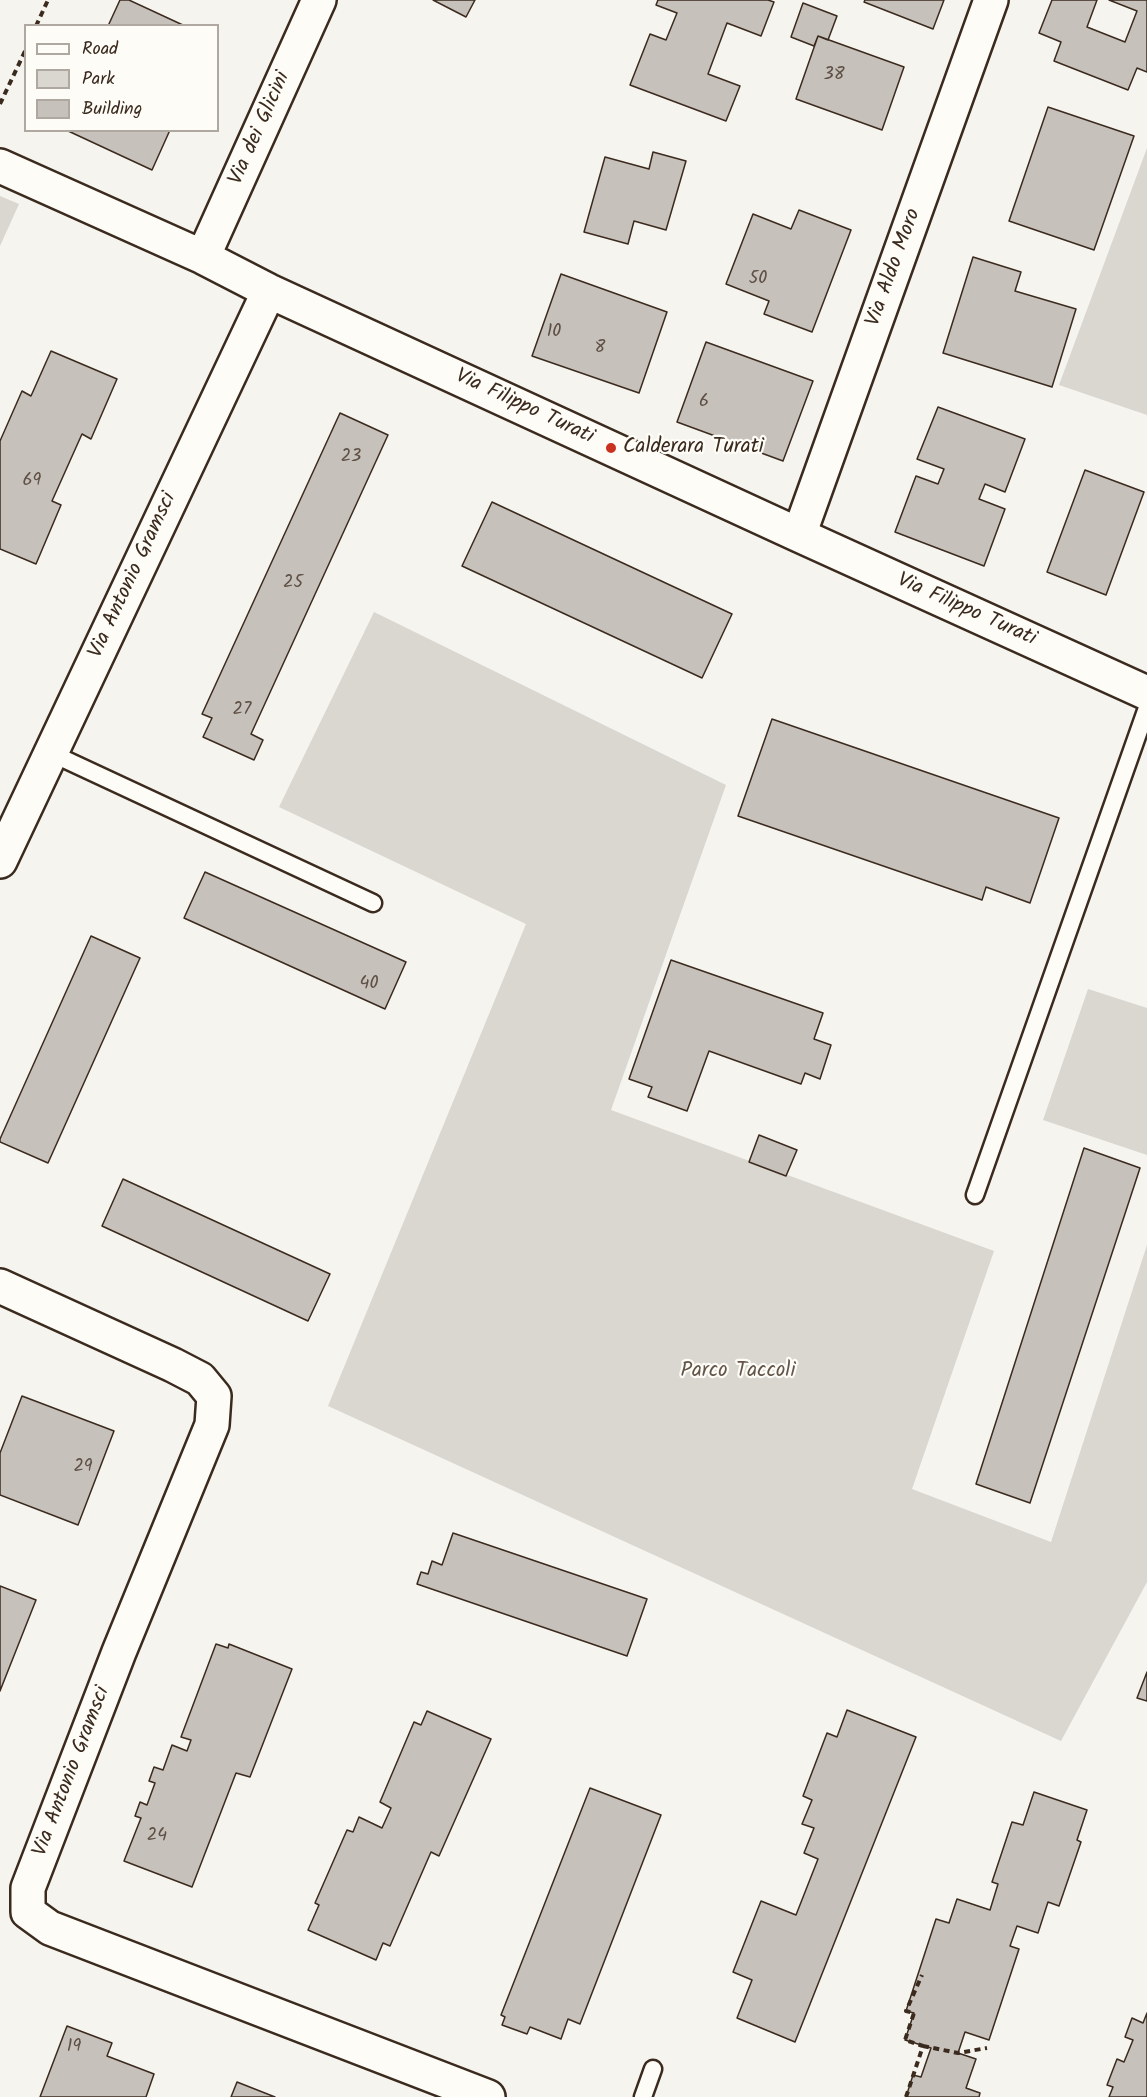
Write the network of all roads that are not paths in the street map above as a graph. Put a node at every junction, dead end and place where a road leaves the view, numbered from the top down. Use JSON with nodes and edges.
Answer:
{"nodes":[{"id":1,"x":319,"y":0,"type":"edge"},
{"id":2,"x":991,"y":0,"type":"edge"},
{"id":3,"x":0,"y":166,"type":"edge"},
{"id":4,"x":203,"y":257,"type":"junction"},
{"id":5,"x":269,"y":291,"type":"junction"},
{"id":6,"x":799,"y":535,"type":"junction"},
{"id":7,"x":1147,"y":693,"type":"edge"},
{"id":8,"x":1147,"y":708,"type":"edge"},
{"id":9,"x":51,"y":753,"type":"junction"},
{"id":10,"x":0,"y":861,"type":"edge"},
{"id":11,"x":374,"y":903,"type":"dead end"},
{"id":12,"x":975,"y":1195,"type":"dead end"},
{"id":13,"x":0,"y":1286,"type":"edge"},
{"id":14,"x":653,"y":2069,"type":"dead end"},
{"id":15,"x":488,"y":2097,"type":"edge"},
{"id":16,"x":643,"y":2097,"type":"edge"}],
"edges":[{"from":1,"to":4,"type":"street","name":"Via dei Glicini"},
{"from":2,"to":6,"type":"street","name":"Via Aldo Moro"},
{"from":3,"to":4,"type":"street","name":"Via Filippo Turati"},
{"from":4,"to":5,"type":"street","name":"Via Filippo Turati"},
{"from":5,"to":6,"type":"street","name":"Via Filippo Turati"},
{"from":5,"to":9,"type":"street","name":"Via Antonio Gramsci"},
{"from":6,"to":7,"type":"street","name":"Via Filippo Turati"},
{"from":8,"to":12,"type":"lane"},
{"from":9,"to":10,"type":"street","name":"Via Antonio Gramsci"},
{"from":9,"to":11,"type":"lane"},
{"from":13,"to":15,"type":"street","name":"Via Antonio Gramsci"},
{"from":14,"to":16,"type":"lane"}]}
